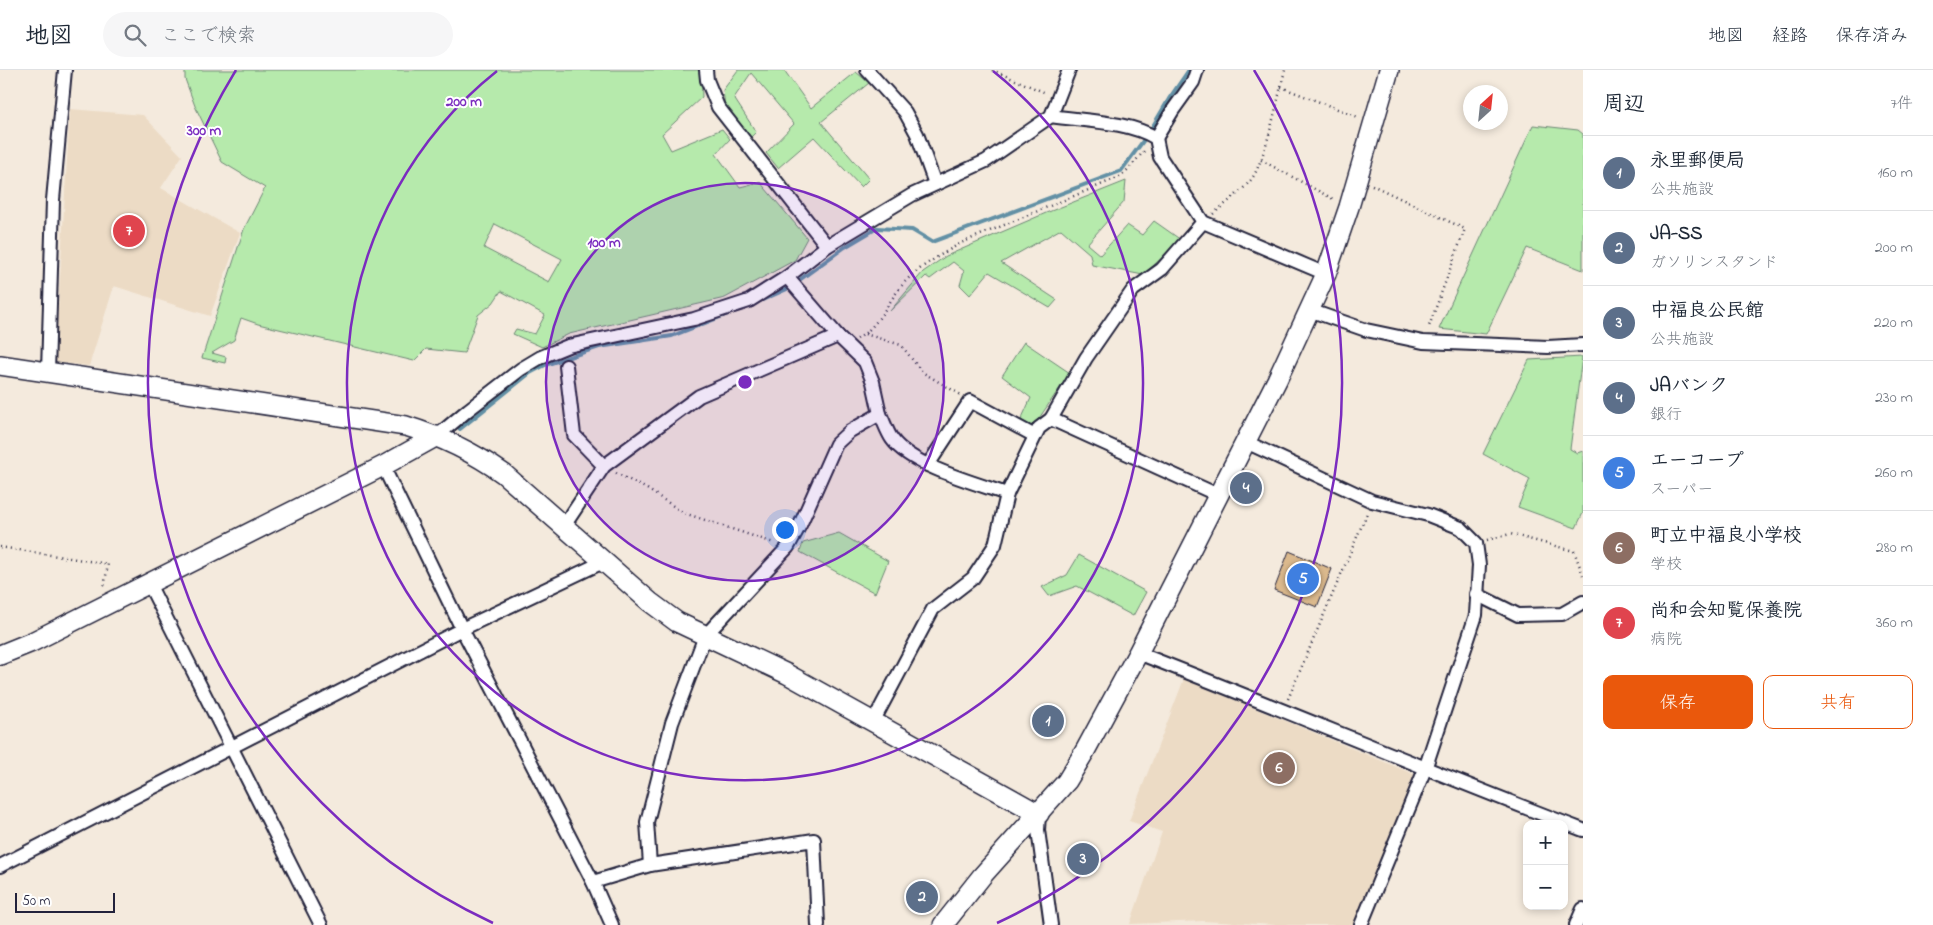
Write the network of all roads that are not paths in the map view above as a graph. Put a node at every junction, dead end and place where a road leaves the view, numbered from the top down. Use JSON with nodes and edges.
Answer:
{"nodes":[{"id":1,"x":65,"y":70,"type":"edge"},
{"id":2,"x":706,"y":70,"type":"edge"},
{"id":3,"x":867,"y":70,"type":"edge"},
{"id":4,"x":1069,"y":70,"type":"edge"},
{"id":5,"x":1197,"y":70,"type":"edge"},
{"id":6,"x":1389,"y":70,"type":"edge"},
{"id":7,"x":1050,"y":116,"type":"junction"},
{"id":8,"x":1151,"y":136,"type":"junction"},
{"id":9,"x":935,"y":184,"type":"junction"},
{"id":10,"x":1203,"y":222,"type":"junction"},
{"id":11,"x":827,"y":246,"type":"junction"},
{"id":12,"x":1326,"y":274,"type":"junction"},
{"id":13,"x":791,"y":283,"type":"junction"},
{"id":14,"x":1309,"y":310,"type":"junction"},
{"id":15,"x":838,"y":336,"type":"junction"},
{"id":16,"x":1583,"y":345,"type":"edge"},
{"id":17,"x":0,"y":365,"type":"edge"},
{"id":18,"x":566,"y":366,"type":"dead end"},
{"id":19,"x":48,"y":372,"type":"junction"},
{"id":20,"x":880,"y":414,"type":"junction"},
{"id":21,"x":1050,"y":419,"type":"junction"},
{"id":22,"x":437,"y":436,"type":"junction"},
{"id":23,"x":1035,"y":436,"type":"junction"},
{"id":24,"x":1246,"y":442,"type":"junction"},
{"id":25,"x":928,"y":465,"type":"junction"},
{"id":26,"x":383,"y":466,"type":"junction"},
{"id":27,"x":604,"y":466,"type":"junction"},
{"id":28,"x":1006,"y":494,"type":"junction"},
{"id":29,"x":1218,"y":495,"type":"junction"},
{"id":30,"x":564,"y":526,"type":"junction"},
{"id":31,"x":605,"y":561,"type":"junction"},
{"id":32,"x":148,"y":582,"type":"junction"},
{"id":33,"x":1476,"y":594,"type":"junction"},
{"id":34,"x":1583,"y":602,"type":"edge"},
{"id":35,"x":462,"y":629,"type":"junction"},
{"id":36,"x":705,"y":636,"type":"junction"},
{"id":37,"x":1138,"y":653,"type":"junction"},
{"id":38,"x":0,"y":655,"type":"edge"},
{"id":39,"x":873,"y":722,"type":"junction"},
{"id":40,"x":232,"y":747,"type":"junction"},
{"id":41,"x":1425,"y":769,"type":"junction"},
{"id":42,"x":1039,"y":814,"type":"junction"},
{"id":43,"x":1583,"y":830,"type":"edge"},
{"id":44,"x":650,"y":865,"type":"junction"},
{"id":45,"x":0,"y":866,"type":"edge"},
{"id":46,"x":593,"y":882,"type":"junction"},
{"id":47,"x":1583,"y":909,"type":"edge"},
{"id":48,"x":321,"y":925,"type":"edge"},
{"id":49,"x":612,"y":925,"type":"edge"},
{"id":50,"x":818,"y":925,"type":"edge"},
{"id":51,"x":943,"y":925,"type":"edge"},
{"id":52,"x":1051,"y":925,"type":"edge"},
{"id":53,"x":1361,"y":925,"type":"edge"},
{"id":54,"x":1576,"y":925,"type":"edge"}],
"edges":[{"from":1,"to":19,"type":"street"},
{"from":2,"to":11,"type":"street"},
{"from":3,"to":9,"type":"street"},
{"from":4,"to":7,"type":"street"},
{"from":5,"to":8,"type":"street"},
{"from":6,"to":12,"type":"street"},
{"from":7,"to":8,"type":"street"},
{"from":7,"to":9,"type":"street"},
{"from":8,"to":10,"type":"street"},
{"from":9,"to":11,"type":"street"},
{"from":10,"to":12,"type":"street"},
{"from":10,"to":21,"type":"street"},
{"from":11,"to":13,"type":"street"},
{"from":12,"to":14,"type":"street"},
{"from":13,"to":15,"type":"street"},
{"from":13,"to":22,"type":"street"},
{"from":14,"to":16,"type":"street"},
{"from":14,"to":24,"type":"street"},
{"from":15,"to":20,"type":"street"},
{"from":15,"to":27,"type":"street"},
{"from":17,"to":19,"type":"street"},
{"from":18,"to":27,"type":"street"},
{"from":19,"to":22,"type":"street"},
{"from":20,"to":25,"type":"street"},
{"from":20,"to":36,"type":"street"},
{"from":21,"to":23,"type":"street"},
{"from":21,"to":29,"type":"street"},
{"from":22,"to":26,"type":"street"},
{"from":22,"to":30,"type":"street"},
{"from":23,"to":25,"type":"street"},
{"from":23,"to":28,"type":"street"},
{"from":24,"to":29,"type":"street"},
{"from":24,"to":33,"type":"street"},
{"from":25,"to":28,"type":"street"},
{"from":26,"to":32,"type":"street"},
{"from":26,"to":35,"type":"street"},
{"from":27,"to":30,"type":"street"},
{"from":28,"to":39,"type":"street"},
{"from":29,"to":37,"type":"street"},
{"from":30,"to":31,"type":"street"},
{"from":31,"to":35,"type":"street"},
{"from":31,"to":36,"type":"street"},
{"from":32,"to":38,"type":"street"},
{"from":32,"to":40,"type":"street"},
{"from":33,"to":34,"type":"street"},
{"from":33,"to":41,"type":"street"},
{"from":35,"to":40,"type":"street"},
{"from":35,"to":46,"type":"street"},
{"from":36,"to":39,"type":"street"},
{"from":36,"to":44,"type":"street"},
{"from":37,"to":41,"type":"street"},
{"from":37,"to":42,"type":"street"},
{"from":39,"to":42,"type":"street"},
{"from":40,"to":45,"type":"street"},
{"from":40,"to":48,"type":"street"},
{"from":41,"to":43,"type":"street"},
{"from":41,"to":53,"type":"street"},
{"from":42,"to":51,"type":"street"},
{"from":42,"to":52,"type":"street"},
{"from":44,"to":46,"type":"street"},
{"from":44,"to":50,"type":"street"},
{"from":46,"to":49,"type":"street"},
{"from":47,"to":54,"type":"street"}]}
